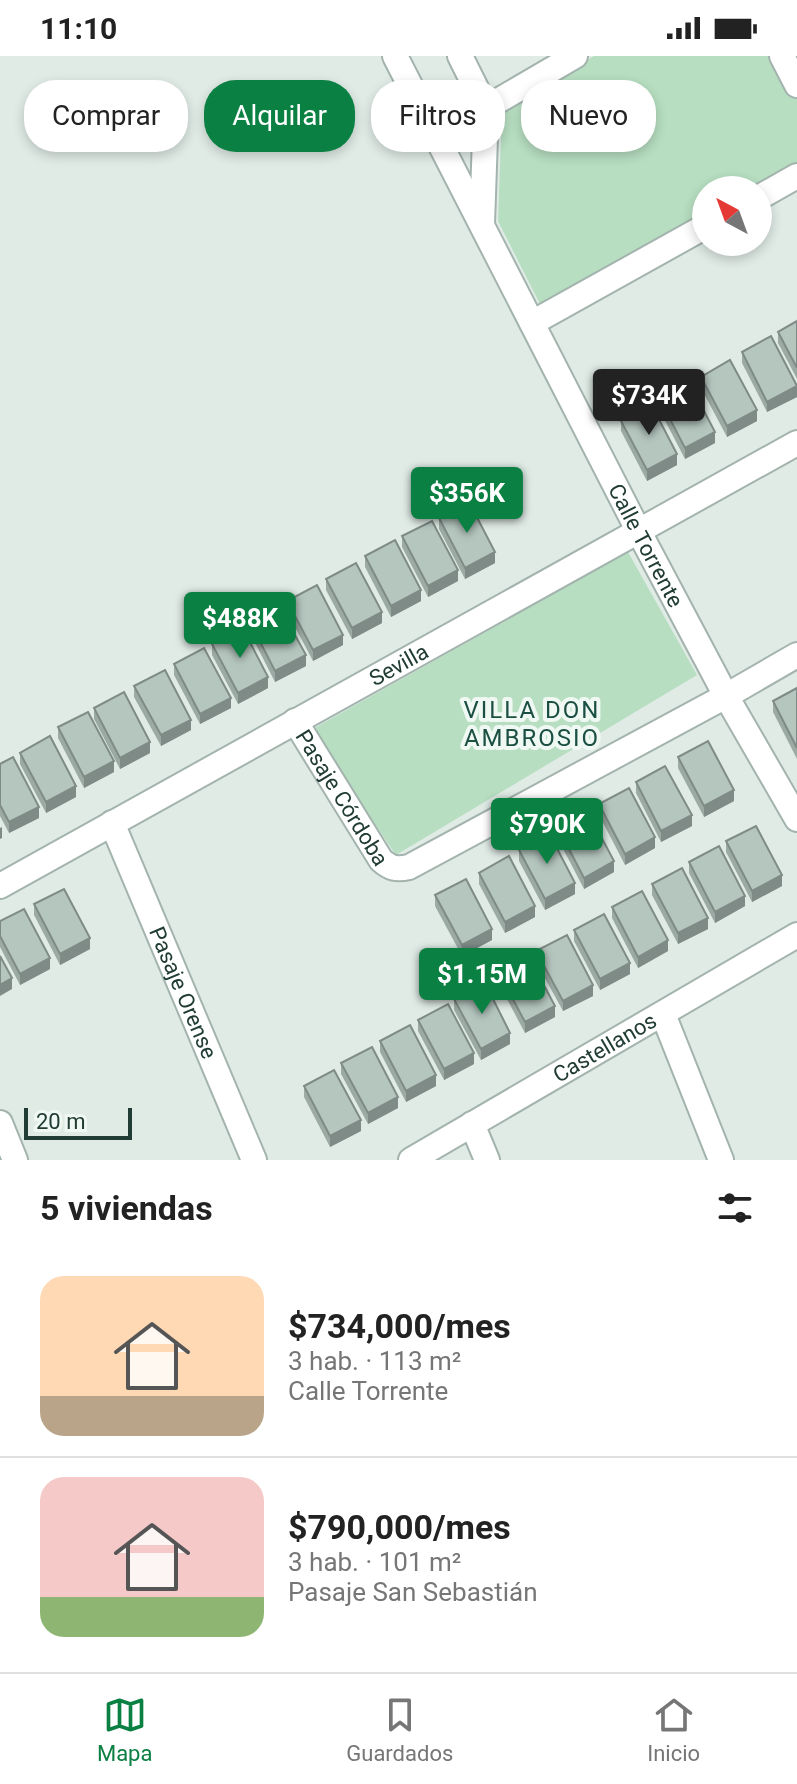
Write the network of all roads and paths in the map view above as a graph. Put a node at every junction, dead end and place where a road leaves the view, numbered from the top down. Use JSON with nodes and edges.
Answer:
{"nodes":[{"id":1,"x":395,"y":56,"type":"edge"},
{"id":2,"x":460,"y":56,"type":"edge"},
{"id":3,"x":575,"y":56,"type":"edge"},
{"id":4,"x":782,"y":56,"type":"edge"},
{"id":5,"x":407,"y":80,"type":"edge"},
{"id":6,"x":472,"y":80,"type":"edge"},
{"id":7,"x":797,"y":85,"type":"edge"},
{"id":8,"x":505,"y":97,"type":"edge"},
{"id":9,"x":444,"y":152,"type":"edge"},
{"id":10,"x":485,"y":152,"type":"edge"},
{"id":11,"x":797,"y":176,"type":"edge"},
{"id":12,"x":772,"y":190,"type":"edge"},
{"id":13,"x":482,"y":226,"type":"junction"},
{"id":14,"x":692,"y":234,"type":"edge"},
{"id":15,"x":532,"y":323,"type":"junction"},
{"id":16,"x":797,"y":443,"type":"edge"},
{"id":17,"x":639,"y":532,"type":"junction"},
{"id":18,"x":797,"y":655,"type":"edge"},
{"id":19,"x":726,"y":696,"type":"junction"},
{"id":20,"x":295,"y":721,"type":"junction"},
{"id":21,"x":797,"y":819,"type":"edge"},
{"id":22,"x":112,"y":823,"type":"junction"},
{"id":23,"x":0,"y":886,"type":"edge"},
{"id":24,"x":797,"y":935,"type":"edge"},
{"id":25,"x":663,"y":1014,"type":"junction"},
{"id":26,"x":0,"y":1123,"type":"edge"},
{"id":27,"x":472,"y":1124,"type":"junction"},
{"id":28,"x":15,"y":1160,"type":"edge"},
{"id":29,"x":254,"y":1160,"type":"edge"},
{"id":30,"x":411,"y":1160,"type":"edge"},
{"id":31,"x":487,"y":1160,"type":"edge"},
{"id":32,"x":721,"y":1160,"type":"edge"}],
"edges":[{"from":1,"to":5,"type":"street","name":"Calle Torrente"},
{"from":2,"to":6,"type":"street","name":"Calle Torrente"},
{"from":3,"to":8,"type":"street"},
{"from":4,"to":7,"type":"street"},
{"from":9,"to":13,"type":"street","name":"Calle Torrente"},
{"from":10,"to":13,"type":"street","name":"Calle Torrente"},
{"from":11,"to":12,"type":"street"},
{"from":13,"to":15,"type":"street","name":"Calle Torrente"},
{"from":14,"to":15,"type":"street"},
{"from":15,"to":17,"type":"street","name":"Calle Torrente"},
{"from":16,"to":17,"type":"street","name":"Sevilla"},
{"from":17,"to":19,"type":"street","name":"Calle Torrente"},
{"from":17,"to":20,"type":"street","name":"Sevilla"},
{"from":18,"to":19,"type":"street"},
{"from":19,"to":20,"type":"street","name":"Pasaje Córdoba"},
{"from":19,"to":21,"type":"street","name":"Calle Torrente"},
{"from":20,"to":22,"type":"street","name":"Sevilla"},
{"from":22,"to":23,"type":"street","name":"Sevilla"},
{"from":22,"to":29,"type":"street","name":"Pasaje Orense"},
{"from":24,"to":25,"type":"street","name":"Castellanos"},
{"from":25,"to":27,"type":"street","name":"Castellanos"},
{"from":25,"to":32,"type":"street"},
{"from":26,"to":28,"type":"street"},
{"from":27,"to":30,"type":"street","name":"Castellanos"},
{"from":27,"to":31,"type":"street"}]}
